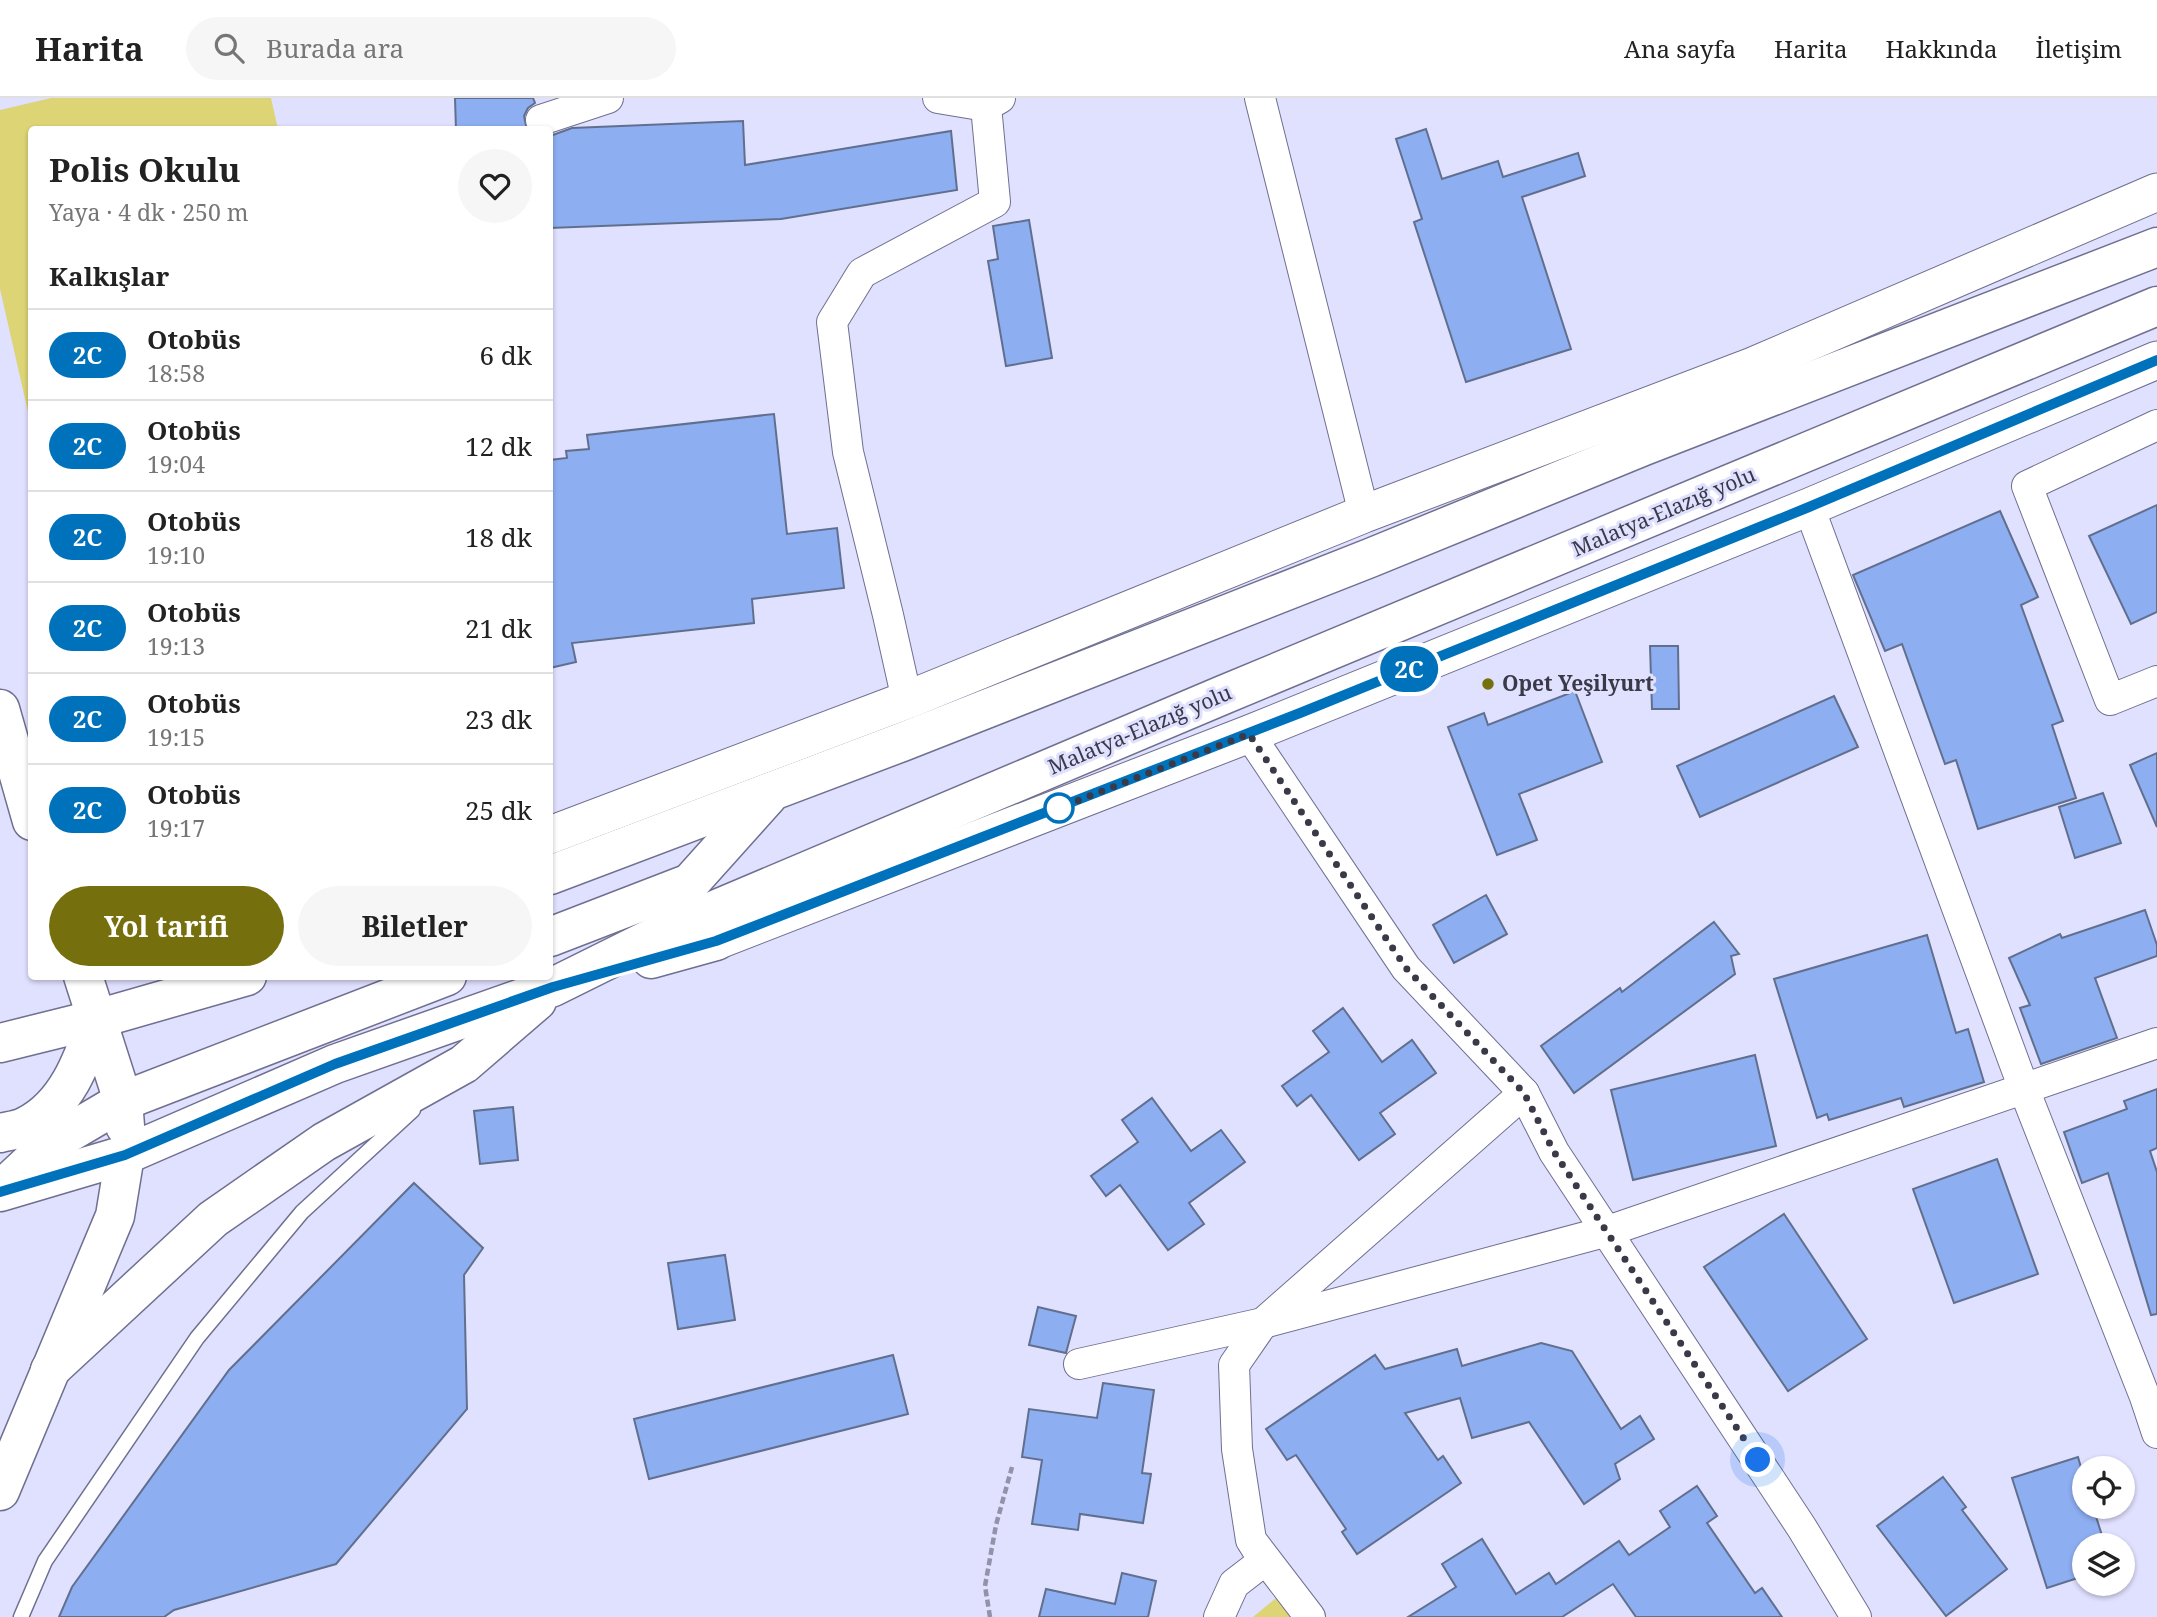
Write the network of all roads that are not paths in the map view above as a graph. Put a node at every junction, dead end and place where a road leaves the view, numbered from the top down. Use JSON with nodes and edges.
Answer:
{"nodes":[{"id":1,"x":608,"y":98,"type":"edge"},
{"id":2,"x":938,"y":98,"type":"edge"},
{"id":3,"x":1260,"y":98,"type":"edge"},
{"id":4,"x":993,"y":102,"type":"edge"},
{"id":5,"x":541,"y":120,"type":"dead end"},
{"id":6,"x":2157,"y":192,"type":"edge"},
{"id":7,"x":2157,"y":247,"type":"edge"},
{"id":8,"x":2157,"y":306,"type":"edge"},
{"id":9,"x":2157,"y":360,"type":"edge"},
{"id":10,"x":1753,"y":366,"type":"junction"},
{"id":11,"x":2155,"y":432,"type":"edge"},
{"id":12,"x":1809,"y":507,"type":"junction"},
{"id":13,"x":1364,"y":514,"type":"junction"},
{"id":14,"x":1218,"y":618,"type":"junction"},
{"id":15,"x":2157,"y":681,"type":"edge"},
{"id":16,"x":907,"y":700,"type":"junction"},
{"id":17,"x":0,"y":709,"type":"edge"},
{"id":18,"x":1249,"y":734,"type":"junction"},
{"id":19,"x":772,"y":791,"type":"junction"},
{"id":20,"x":28,"y":806,"type":"edge"},
{"id":21,"x":553,"y":834,"type":"edge"},
{"id":22,"x":553,"y":874,"type":"edge"},
{"id":23,"x":553,"y":936,"type":"edge"},
{"id":24,"x":716,"y":941,"type":"joint"},
{"id":25,"x":84,"y":980,"type":"edge"},
{"id":26,"x":233,"y":980,"type":"edge"},
{"id":27,"x":437,"y":980,"type":"edge"},
{"id":28,"x":553,"y":987,"type":"junction"},
{"id":29,"x":97,"y":1019,"type":"junction"},
{"id":30,"x":0,"y":1043,"type":"edge"},
{"id":31,"x":2157,"y":1043,"type":"edge"},
{"id":32,"x":464,"y":1063,"type":"junction"},
{"id":33,"x":2024,"y":1089,"type":"junction"},
{"id":34,"x":1524,"y":1093,"type":"junction"},
{"id":35,"x":138,"y":1095,"type":"junction"},
{"id":36,"x":0,"y":1133,"type":"edge"},
{"id":37,"x":170,"y":1136,"type":"junction"},
{"id":38,"x":125,"y":1155,"type":"junction"},
{"id":39,"x":0,"y":1192,"type":"edge"},
{"id":40,"x":1608,"y":1231,"type":"junction"},
{"id":41,"x":1264,"y":1323,"type":"junction"},
{"id":42,"x":1079,"y":1364,"type":"dead end"},
{"id":43,"x":50,"y":1370,"type":"junction"},
{"id":44,"x":2157,"y":1433,"type":"edge"},
{"id":45,"x":0,"y":1490,"type":"edge"},
{"id":46,"x":1251,"y":1540,"type":"junction"},
{"id":47,"x":21,"y":1617,"type":"edge"},
{"id":48,"x":1219,"y":1617,"type":"edge"},
{"id":49,"x":1310,"y":1617,"type":"edge"},
{"id":50,"x":1856,"y":1617,"type":"edge"}],
"edges":[{"from":1,"to":5,"type":"street"},
{"from":2,"to":4,"type":"street"},
{"from":3,"to":13,"type":"street"},
{"from":4,"to":16,"type":"street"},
{"from":6,"to":10,"type":"street"},
{"from":7,"to":14,"type":"main road"},
{"from":8,"to":28,"type":"main road","name":"Malatya-Elazığ yolu"},
{"from":9,"to":12,"type":"street"},
{"from":10,"to":13,"type":"street"},
{"from":10,"to":14,"type":"street"},
{"from":11,"to":15,"type":"street"},
{"from":12,"to":18,"type":"street"},
{"from":12,"to":33,"type":"street"},
{"from":13,"to":16,"type":"street"},
{"from":14,"to":19,"type":"main road"},
{"from":16,"to":21,"type":"street"},
{"from":17,"to":20,"type":"main road"},
{"from":18,"to":24,"type":"street"},
{"from":18,"to":34,"type":"street"},
{"from":19,"to":22,"type":"main road"},
{"from":19,"to":23,"type":"main road"},
{"from":24,"to":28,"type":"main road"},
{"from":25,"to":29,"type":"main road"},
{"from":26,"to":29,"type":"main road"},
{"from":27,"to":35,"type":"main road"},
{"from":28,"to":32,"type":"main road"},
{"from":28,"to":37,"type":"main road","name":"Malatya-Elazığ yolu"},
{"from":29,"to":30,"type":"main road"},
{"from":29,"to":35,"type":"main road"},
{"from":29,"to":36,"type":"main road"},
{"from":31,"to":33,"type":"street"},
{"from":32,"to":43,"type":"main road"},
{"from":32,"to":47,"type":"lane"},
{"from":33,"to":40,"type":"street"},
{"from":33,"to":44,"type":"street"},
{"from":34,"to":40,"type":"street"},
{"from":34,"to":41,"type":"street"},
{"from":35,"to":37,"type":"main road"},
{"from":35,"to":38,"type":"main road"},
{"from":35,"to":39,"type":"main road"},
{"from":37,"to":38,"type":"main road","name":"Malatya-Elazığ yolu"},
{"from":38,"to":39,"type":"main road","name":"Malatya-Elazığ yolu"},
{"from":38,"to":43,"type":"main road"},
{"from":40,"to":41,"type":"street"},
{"from":40,"to":50,"type":"street"},
{"from":41,"to":42,"type":"street"},
{"from":41,"to":46,"type":"street"},
{"from":43,"to":45,"type":"main road"},
{"from":46,"to":48,"type":"street"},
{"from":46,"to":49,"type":"street"}]}
